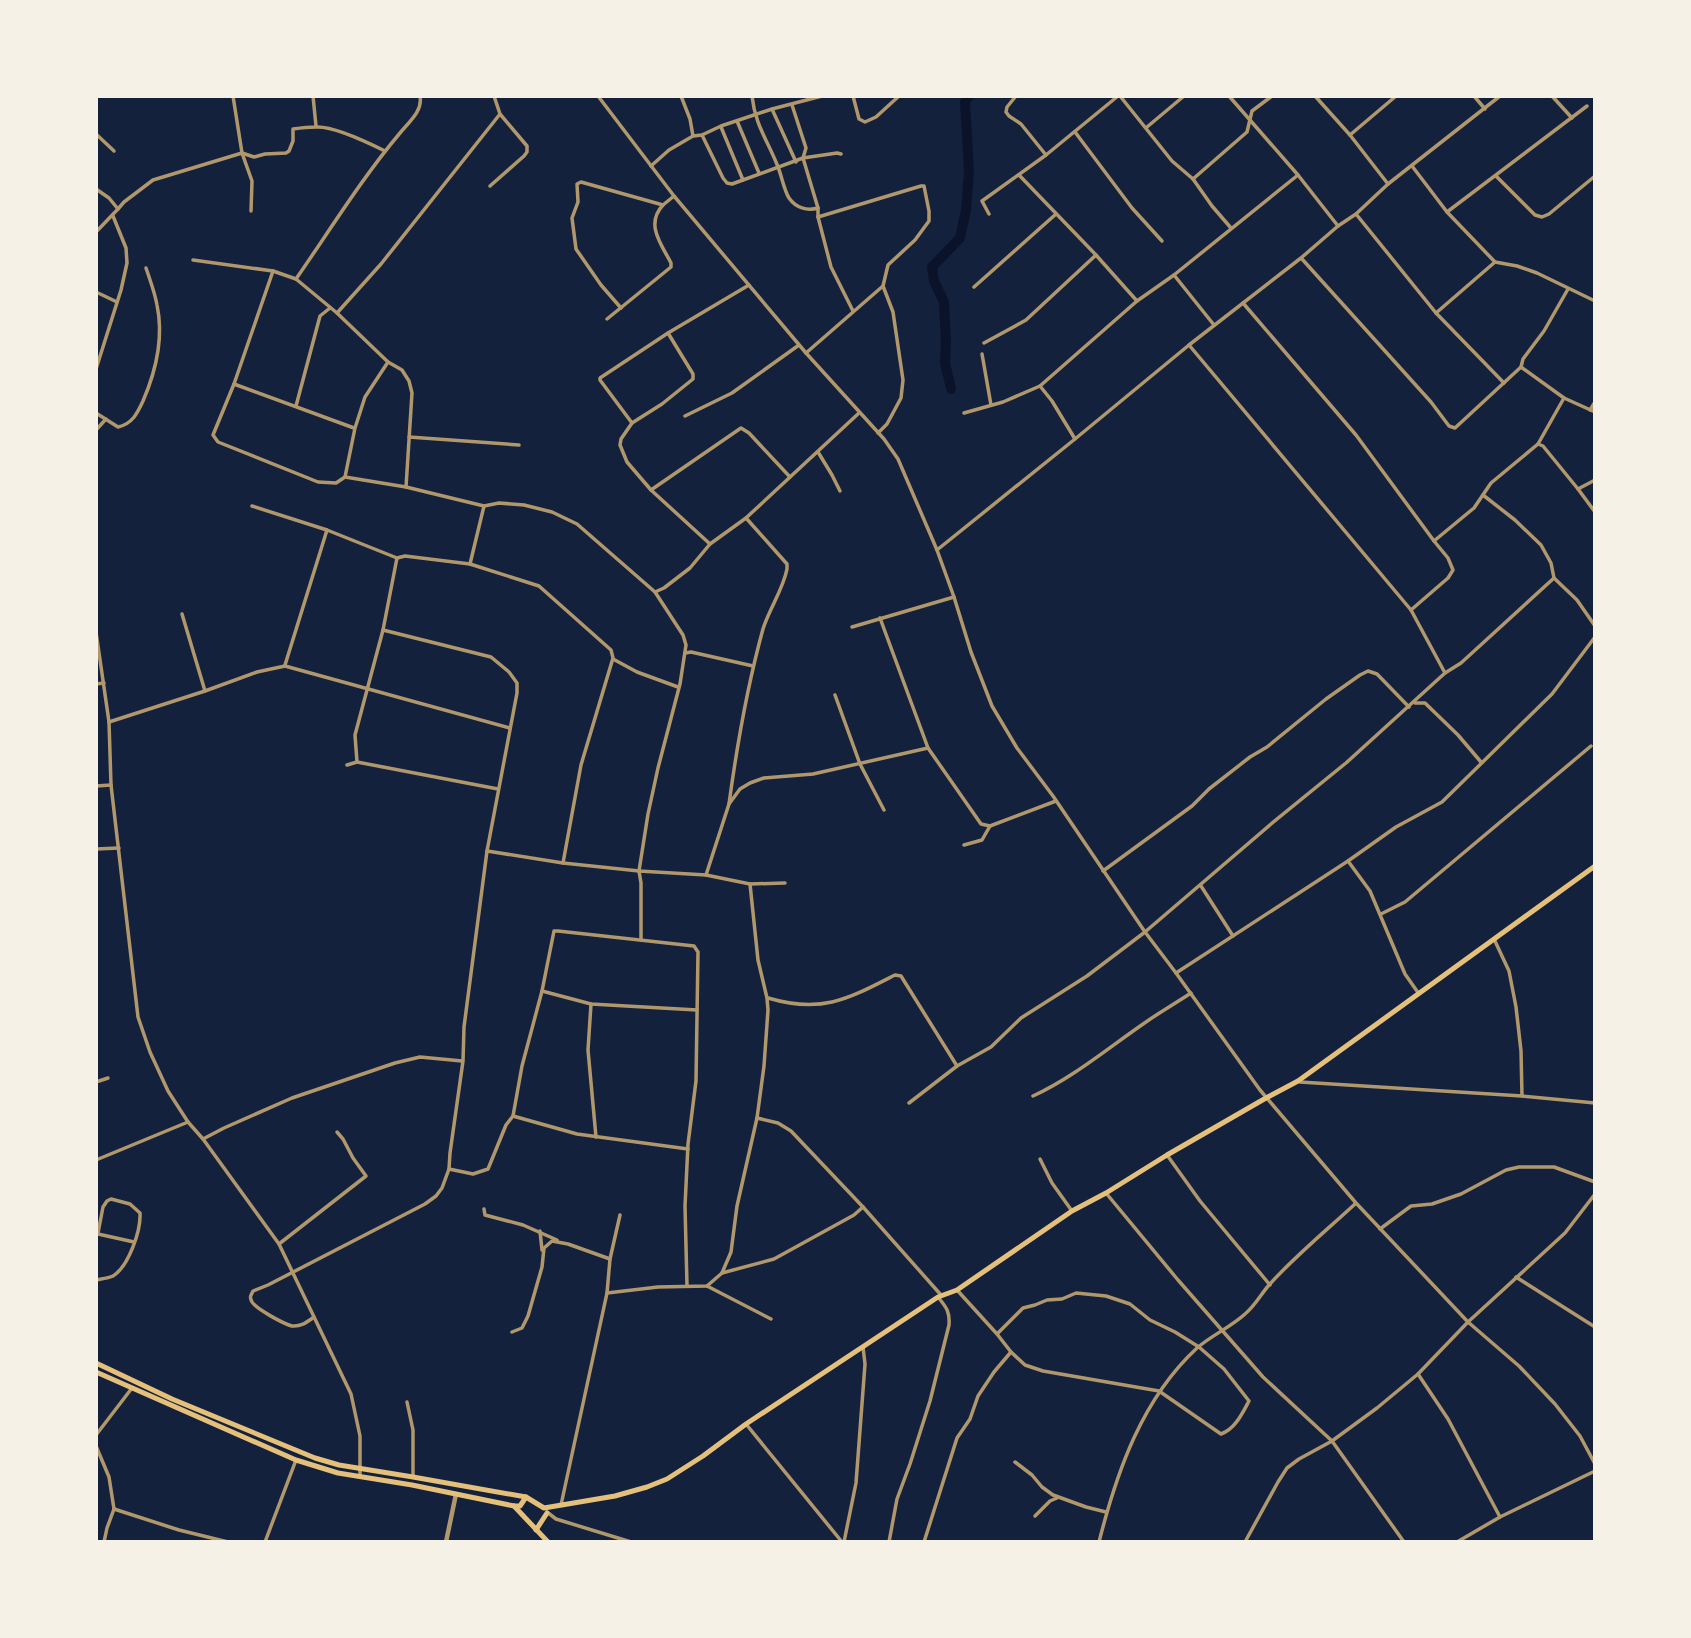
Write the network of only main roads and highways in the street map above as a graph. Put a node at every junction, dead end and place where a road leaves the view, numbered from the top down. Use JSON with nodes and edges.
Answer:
{"nodes":[{"id":1,"x":1595,"y":866,"type":"edge"},
{"id":2,"x":96,"y":1363,"type":"edge"},
{"id":3,"x":96,"y":1372,"type":"edge"},
{"id":4,"x":526,"y":1497,"type":"junction"},
{"id":5,"x":514,"y":1506,"type":"junction"},
{"id":6,"x":546,"y":1510,"type":"junction"},
{"id":7,"x":536,"y":1530,"type":"junction"},
{"id":8,"x":548,"y":1542,"type":"edge"}],
"edges":[{"from":1,"to":6,"type":"main road"},
{"from":2,"to":4,"type":"main road"},
{"from":3,"to":5,"type":"main road"},
{"from":4,"to":5,"type":"main road"},
{"from":4,"to":6,"type":"main road"},
{"from":5,"to":7,"type":"main road"},
{"from":6,"to":7,"type":"main road"},
{"from":7,"to":8,"type":"main road"}]}
